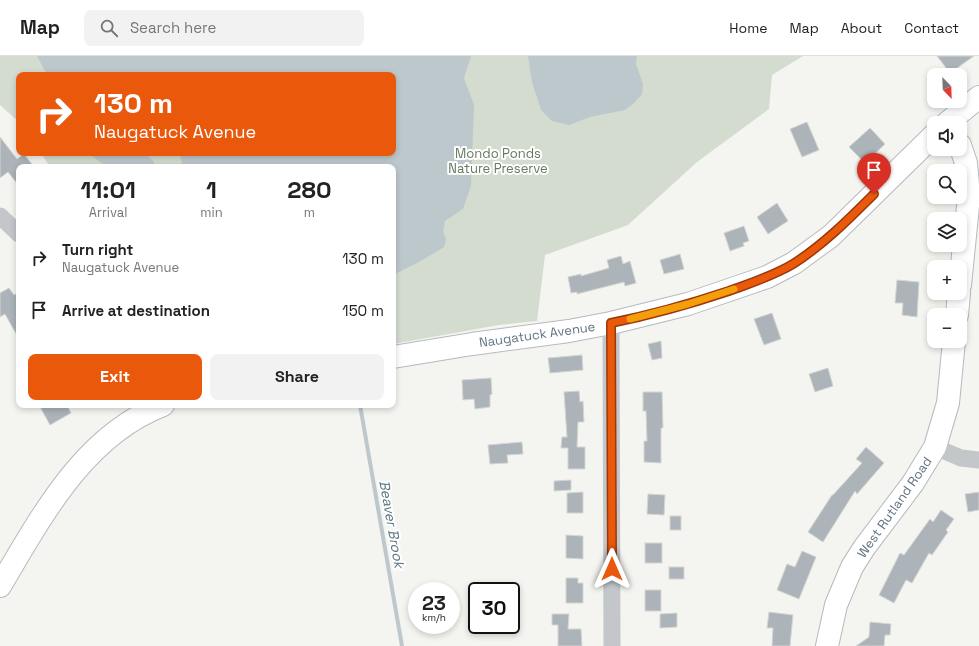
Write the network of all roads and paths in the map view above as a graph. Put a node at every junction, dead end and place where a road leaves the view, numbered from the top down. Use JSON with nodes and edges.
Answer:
{"nodes":[{"id":1,"x":979,"y":97,"type":"edge"},
{"id":2,"x":956,"y":116,"type":"edge"},
{"id":3,"x":927,"y":142,"type":"edge"},
{"id":4,"x":964,"y":156,"type":"edge"},
{"id":5,"x":0,"y":216,"type":"edge"},
{"id":6,"x":11,"y":232,"type":"edge"},
{"id":7,"x":963,"y":260,"type":"edge"},
{"id":8,"x":611,"y":323,"type":"junction"},
{"id":9,"x":953,"y":348,"type":"edge"},
{"id":10,"x":396,"y":357,"type":"edge"},
{"id":11,"x":149,"y":408,"type":"edge"},
{"id":12,"x":135,"y":411,"type":"edge"},
{"id":13,"x":935,"y":447,"type":"junction"},
{"id":14,"x":979,"y":460,"type":"edge"},
{"id":15,"x":0,"y":586,"type":"edge"},
{"id":16,"x":612,"y":646,"type":"edge"},
{"id":17,"x":827,"y":646,"type":"edge"}],
"edges":[{"from":1,"to":2,"type":"main road"},
{"from":3,"to":8,"type":"main road","name":"Naugatuck Avenue"},
{"from":4,"to":7,"type":"main road"},
{"from":5,"to":6,"type":"street"},
{"from":8,"to":10,"type":"main road","name":"Naugatuck Avenue"},
{"from":8,"to":16,"type":"street"},
{"from":9,"to":13,"type":"main road","name":"West Rutland Road"},
{"from":11,"to":12,"type":"main road"},
{"from":12,"to":15,"type":"main road"},
{"from":13,"to":14,"type":"street"},
{"from":13,"to":17,"type":"main road","name":"West Rutland Road"}]}
